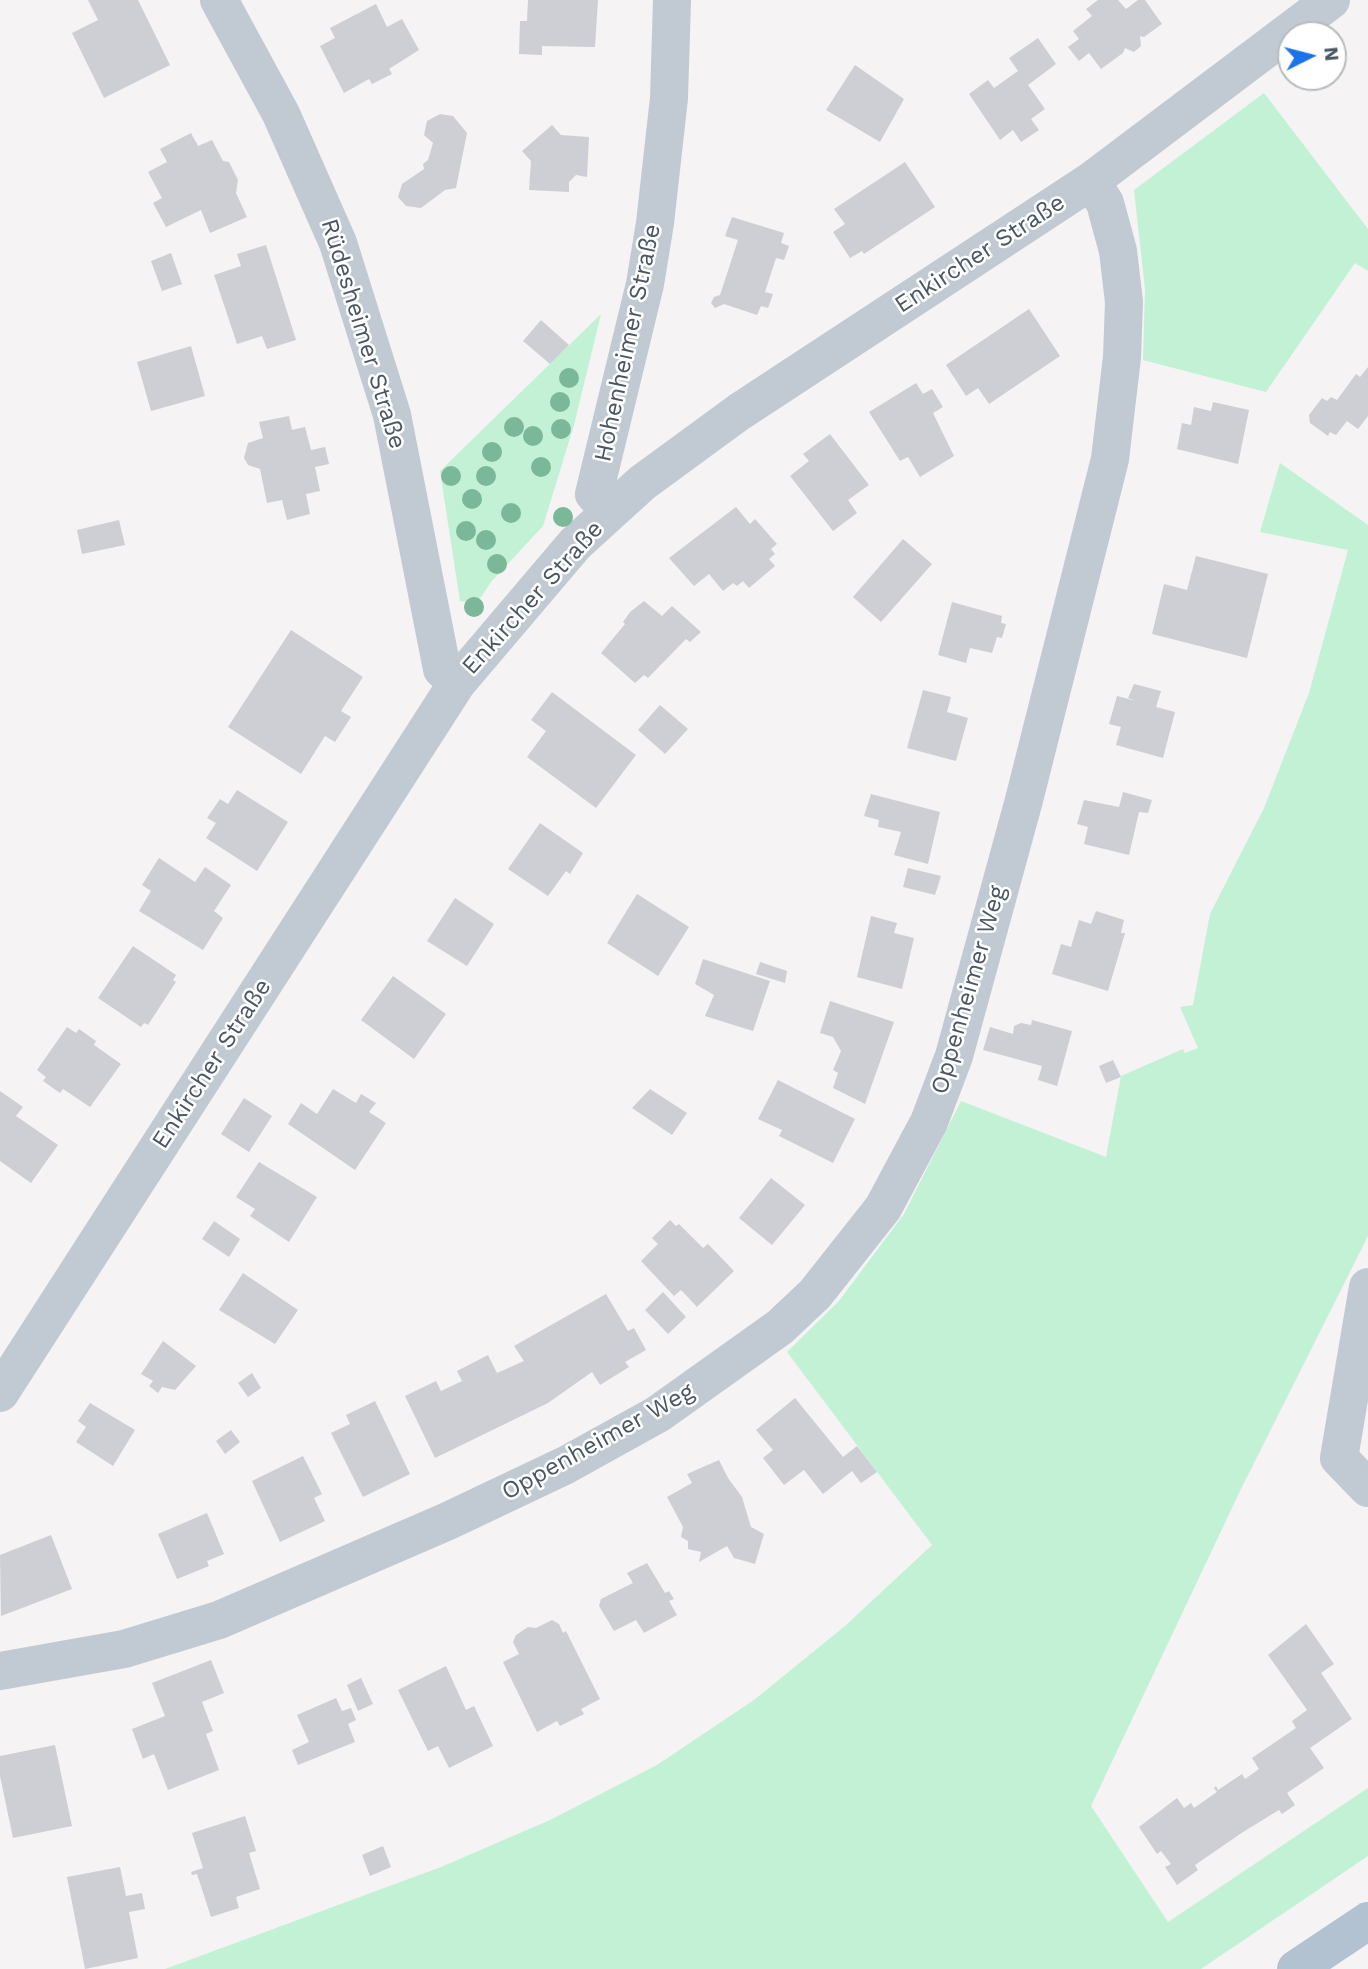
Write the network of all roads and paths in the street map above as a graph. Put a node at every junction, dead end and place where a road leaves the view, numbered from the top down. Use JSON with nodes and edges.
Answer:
{"nodes":[{"id":1,"x":219,"y":0,"type":"edge"},
{"id":2,"x":672,"y":0,"type":"edge"},
{"id":3,"x":1331,"y":0,"type":"edge"},
{"id":4,"x":1091,"y":181,"type":"junction"},
{"id":5,"x":610,"y":512,"type":"junction"},
{"id":6,"x":457,"y":683,"type":"junction"},
{"id":7,"x":1368,"y":1287,"type":"edge"},
{"id":8,"x":0,"y":1394,"type":"edge"},
{"id":9,"x":1368,"y":1488,"type":"edge"},
{"id":10,"x":0,"y":1671,"type":"edge"},
{"id":11,"x":1368,"y":1921,"type":"edge"},
{"id":12,"x":1314,"y":1964,"type":"edge"}],
"edges":[{"from":1,"to":6,"type":"street","name":"Rüdesheimer Straße"},
{"from":2,"to":5,"type":"street","name":"Hohenheimer Straße"},
{"from":3,"to":4,"type":"street","name":"Enkircher Straße"},
{"from":4,"to":5,"type":"street","name":"Enkircher Straße"},
{"from":4,"to":10,"type":"street","name":"Oppenheimer Weg"},
{"from":5,"to":6,"type":"street","name":"Enkircher Straße"},
{"from":6,"to":8,"type":"street","name":"Enkircher Straße"},
{"from":7,"to":9,"type":"street"},
{"from":11,"to":12,"type":"main road"}]}
